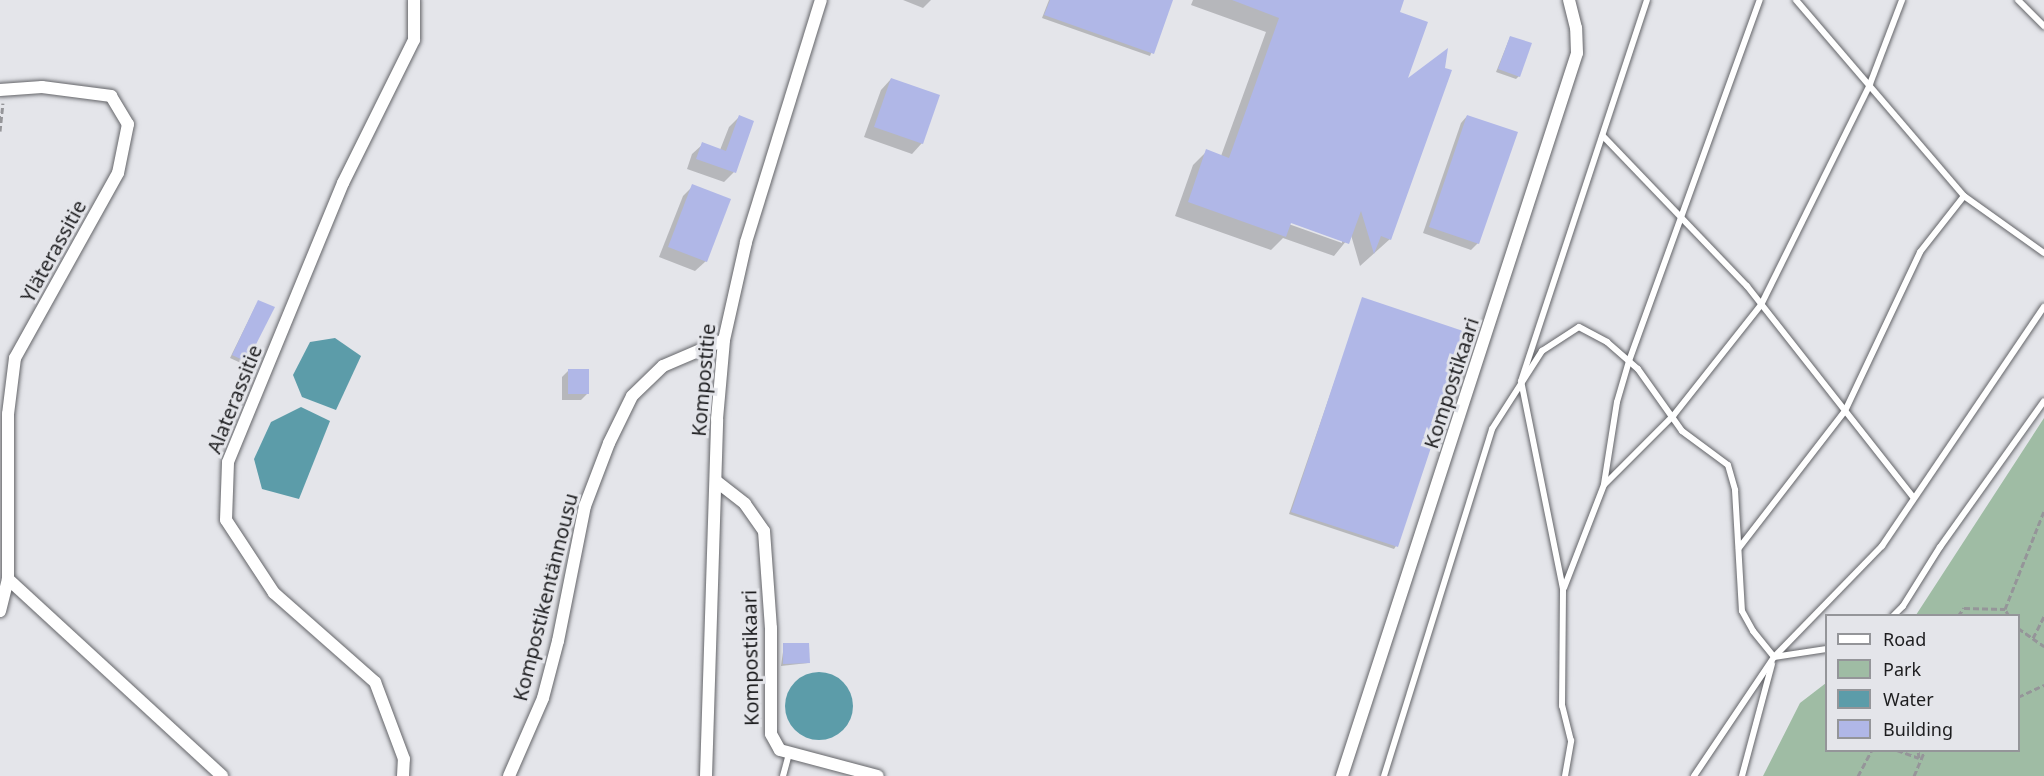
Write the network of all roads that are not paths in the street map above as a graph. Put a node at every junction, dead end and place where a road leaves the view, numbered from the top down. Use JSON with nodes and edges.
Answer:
{"nodes":[{"id":1,"x":414,"y":0,"type":"edge"},
{"id":2,"x":821,"y":0,"type":"edge"},
{"id":3,"x":1569,"y":0,"type":"edge"},
{"id":4,"x":1647,"y":0,"type":"edge"},
{"id":5,"x":1760,"y":0,"type":"edge"},
{"id":6,"x":1796,"y":0,"type":"edge"},
{"id":7,"x":1902,"y":0,"type":"edge"},
{"id":8,"x":2018,"y":0,"type":"edge"},
{"id":9,"x":2044,"y":26,"type":"edge"},
{"id":10,"x":1870,"y":84,"type":"junction"},
{"id":11,"x":1,"y":90,"type":"edge"},
{"id":12,"x":1603,"y":136,"type":"junction"},
{"id":13,"x":1964,"y":196,"type":"junction"},
{"id":14,"x":1680,"y":217,"type":"junction"},
{"id":15,"x":2044,"y":253,"type":"edge"},
{"id":16,"x":1761,"y":304,"type":"junction"},
{"id":17,"x":2044,"y":307,"type":"edge"},
{"id":18,"x":724,"y":340,"type":"junction"},
{"id":19,"x":1629,"y":361,"type":"junction"},
{"id":20,"x":1521,"y":381,"type":"junction"},
{"id":21,"x":2044,"y":401,"type":"edge"},
{"id":22,"x":1845,"y":411,"type":"junction"},
{"id":23,"x":1673,"y":416,"type":"junction"},
{"id":24,"x":716,"y":481,"type":"junction"},
{"id":25,"x":1604,"y":485,"type":"junction"},
{"id":26,"x":1913,"y":498,"type":"junction"},
{"id":27,"x":1739,"y":548,"type":"junction"},
{"id":28,"x":8,"y":579,"type":"junction"},
{"id":29,"x":1563,"y":589,"type":"junction"},
{"id":30,"x":0,"y":611,"type":"edge"},
{"id":31,"x":1894,"y":614,"type":"edge"},
{"id":32,"x":1825,"y":649,"type":"edge"},
{"id":33,"x":1774,"y":657,"type":"junction"},
{"id":34,"x":789,"y":753,"type":"junction"},
{"id":35,"x":222,"y":776,"type":"edge"},
{"id":36,"x":403,"y":776,"type":"edge"},
{"id":37,"x":509,"y":776,"type":"edge"},
{"id":38,"x":706,"y":776,"type":"edge"},
{"id":39,"x":783,"y":776,"type":"edge"},
{"id":40,"x":878,"y":776,"type":"edge"},
{"id":41,"x":1342,"y":776,"type":"edge"},
{"id":42,"x":1384,"y":776,"type":"edge"},
{"id":43,"x":1565,"y":776,"type":"edge"},
{"id":44,"x":1694,"y":776,"type":"edge"},
{"id":45,"x":1742,"y":776,"type":"edge"}],
"edges":[{"from":1,"to":36,"type":"street","name":"Alaterassitie"},
{"from":2,"to":18,"type":"street","name":"Kompostitie"},
{"from":3,"to":41,"type":"street","name":"Kompostikaari"},
{"from":4,"to":12,"type":"lane"},
{"from":5,"to":14,"type":"lane"},
{"from":6,"to":10,"type":"lane"},
{"from":7,"to":10,"type":"lane"},
{"from":8,"to":9,"type":"lane"},
{"from":10,"to":13,"type":"lane"},
{"from":10,"to":16,"type":"lane"},
{"from":11,"to":28,"type":"street","name":"Yläterassitie"},
{"from":12,"to":14,"type":"lane"},
{"from":12,"to":20,"type":"lane"},
{"from":13,"to":15,"type":"lane"},
{"from":13,"to":22,"type":"lane"},
{"from":14,"to":16,"type":"lane"},
{"from":14,"to":19,"type":"lane"},
{"from":16,"to":22,"type":"lane"},
{"from":16,"to":23,"type":"lane"},
{"from":17,"to":26,"type":"lane"},
{"from":18,"to":24,"type":"street","name":"Kompostitie"},
{"from":18,"to":37,"type":"street","name":"Kompostikentännousu"},
{"from":19,"to":20,"type":"lane"},
{"from":19,"to":23,"type":"lane"},
{"from":19,"to":25,"type":"lane"},
{"from":20,"to":29,"type":"lane"},
{"from":20,"to":42,"type":"lane"},
{"from":21,"to":31,"type":"lane"},
{"from":22,"to":26,"type":"lane"},
{"from":22,"to":27,"type":"lane"},
{"from":23,"to":25,"type":"lane"},
{"from":23,"to":27,"type":"lane"},
{"from":24,"to":34,"type":"street","name":"Kompostikaari"},
{"from":24,"to":38,"type":"street","name":"Kompostitie"},
{"from":25,"to":29,"type":"lane"},
{"from":26,"to":33,"type":"lane"},
{"from":27,"to":33,"type":"lane"},
{"from":28,"to":30,"type":"street","name":"Yläterassitie"},
{"from":28,"to":35,"type":"street"},
{"from":29,"to":43,"type":"lane"},
{"from":32,"to":33,"type":"lane"},
{"from":33,"to":44,"type":"lane"},
{"from":33,"to":45,"type":"lane"},
{"from":34,"to":39,"type":"lane"},
{"from":34,"to":40,"type":"street"}]}
